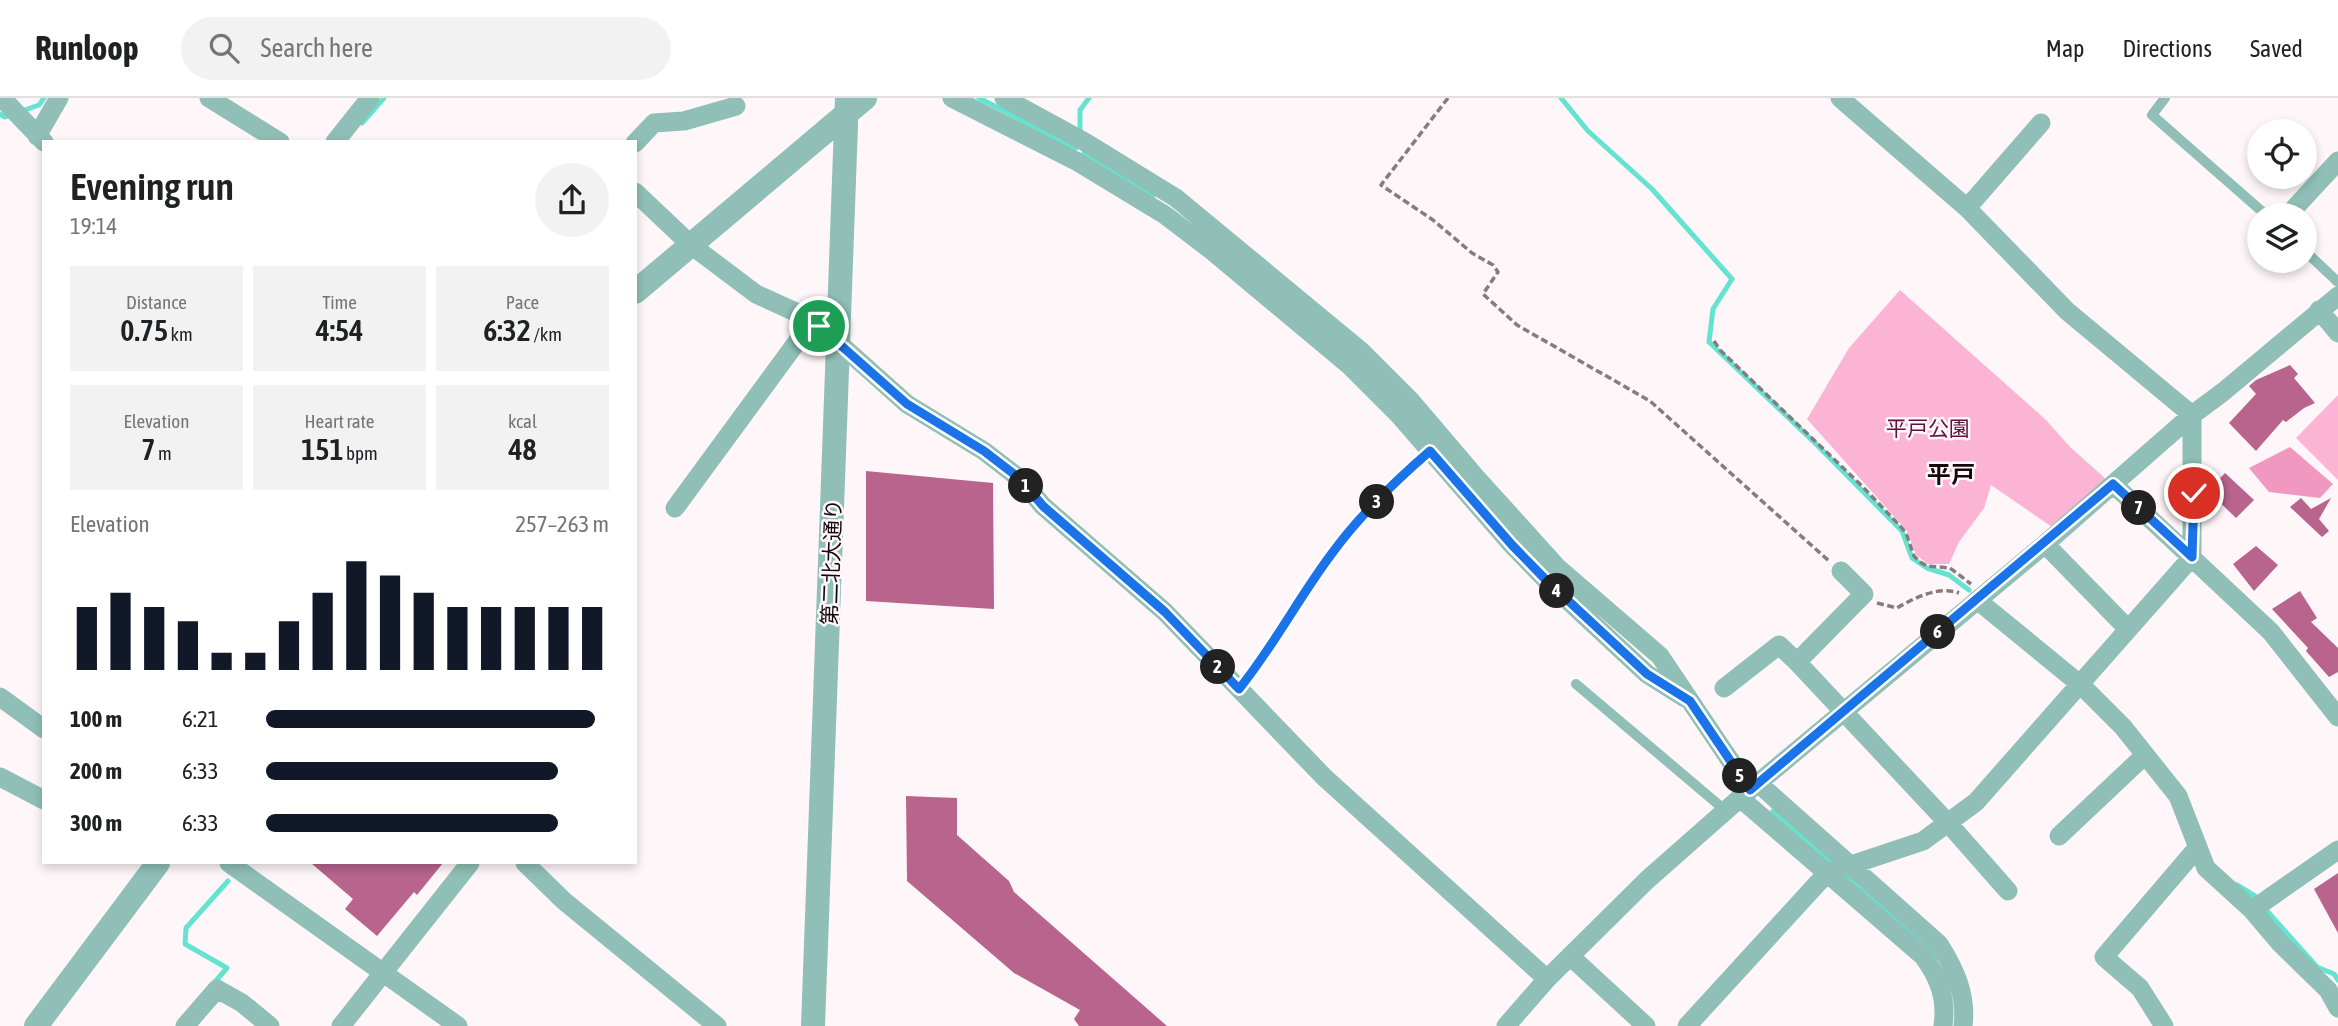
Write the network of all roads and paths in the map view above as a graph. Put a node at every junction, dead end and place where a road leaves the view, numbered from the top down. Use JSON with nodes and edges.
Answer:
{"nodes":[{"id":1,"x":2,"y":98,"type":"edge"},
{"id":2,"x":59,"y":98,"type":"edge"},
{"id":3,"x":209,"y":98,"type":"edge"},
{"id":4,"x":370,"y":98,"type":"edge"},
{"id":5,"x":952,"y":98,"type":"edge"},
{"id":6,"x":1004,"y":98,"type":"edge"},
{"id":7,"x":1448,"y":98,"type":"edge"},
{"id":8,"x":1840,"y":98,"type":"edge"},
{"id":9,"x":2165,"y":98,"type":"edge"},
{"id":10,"x":853,"y":103,"type":"edge"},
{"id":11,"x":736,"y":106,"type":"dead end"},
{"id":12,"x":2041,"y":123,"type":"dead end"},
{"id":13,"x":40,"y":139,"type":"edge"},
{"id":14,"x":277,"y":140,"type":"edge"},
{"id":15,"x":337,"y":140,"type":"edge"},
{"id":16,"x":637,"y":141,"type":"edge"},
{"id":17,"x":2338,"y":162,"type":"edge"},
{"id":18,"x":637,"y":194,"type":"edge"},
{"id":19,"x":2252,"y":203,"type":"edge"},
{"id":20,"x":2299,"y":203,"type":"edge"},
{"id":21,"x":1967,"y":208,"type":"junction"},
{"id":22,"x":691,"y":246,"type":"junction"},
{"id":23,"x":2317,"y":262,"type":"edge"},
{"id":24,"x":2338,"y":282,"type":"edge"},
{"id":25,"x":637,"y":290,"type":"edge"},
{"id":26,"x":2338,"y":296,"type":"edge"},
{"id":27,"x":2319,"y":310,"type":"junction"},
{"id":28,"x":813,"y":320,"type":"junction"},
{"id":29,"x":2338,"y":332,"type":"edge"},
{"id":30,"x":1714,"y":341,"type":"dead end"},
{"id":31,"x":839,"y":345,"type":"junction"},
{"id":32,"x":1354,"y":358,"type":"junction"},
{"id":33,"x":2192,"y":415,"type":"junction"},
{"id":34,"x":1430,"y":451,"type":"junction"},
{"id":35,"x":2113,"y":484,"type":"junction"},
{"id":36,"x":675,"y":508,"type":"dead end"},
{"id":37,"x":2045,"y":544,"type":"junction"},
{"id":38,"x":2192,"y":557,"type":"junction"},
{"id":39,"x":1840,"y":571,"type":"joint"},
{"id":40,"x":1864,"y":594,"type":"junction"},
{"id":41,"x":1980,"y":597,"type":"junction"},
{"id":42,"x":2128,"y":629,"type":"junction"},
{"id":43,"x":1797,"y":662,"type":"junction"},
{"id":44,"x":1576,"y":684,"type":"dead end"},
{"id":45,"x":2081,"y":685,"type":"junction"},
{"id":46,"x":1724,"y":688,"type":"dead end"},
{"id":47,"x":1239,"y":689,"type":"junction"},
{"id":48,"x":0,"y":697,"type":"edge"},
{"id":49,"x":1690,"y":701,"type":"junction"},
{"id":50,"x":1843,"y":712,"type":"junction"},
{"id":51,"x":2338,"y":717,"type":"edge"},
{"id":52,"x":42,"y":728,"type":"edge"},
{"id":53,"x":2146,"y":755,"type":"junction"},
{"id":54,"x":0,"y":776,"type":"edge"},
{"id":55,"x":1744,"y":796,"type":"junction"},
{"id":56,"x":42,"y":799,"type":"edge"},
{"id":57,"x":1948,"y":823,"type":"junction"},
{"id":58,"x":2059,"y":836,"type":"dead end"},
{"id":59,"x":2198,"y":847,"type":"junction"},
{"id":60,"x":2338,"y":850,"type":"edge"},
{"id":61,"x":157,"y":864,"type":"edge"},
{"id":62,"x":230,"y":864,"type":"edge"},
{"id":63,"x":469,"y":864,"type":"edge"},
{"id":64,"x":526,"y":864,"type":"edge"},
{"id":65,"x":1854,"y":866,"type":"junction"},
{"id":66,"x":1828,"y":873,"type":"junction"},
{"id":67,"x":2008,"y":891,"type":"dead end"},
{"id":68,"x":2252,"y":910,"type":"junction"},
{"id":69,"x":1570,"y":956,"type":"junction"},
{"id":70,"x":383,"y":973,"type":"junction"},
{"id":71,"x":1548,"y":979,"type":"junction"},
{"id":72,"x":2338,"y":1008,"type":"edge"},
{"id":73,"x":36,"y":1026,"type":"edge"},
{"id":74,"x":185,"y":1026,"type":"edge"},
{"id":75,"x":270,"y":1026,"type":"edge"},
{"id":76,"x":341,"y":1026,"type":"edge"},
{"id":77,"x":458,"y":1026,"type":"edge"},
{"id":78,"x":717,"y":1026,"type":"edge"},
{"id":79,"x":813,"y":1026,"type":"edge"},
{"id":80,"x":1506,"y":1026,"type":"edge"},
{"id":81,"x":1646,"y":1026,"type":"edge"},
{"id":82,"x":1687,"y":1026,"type":"edge"},
{"id":83,"x":1944,"y":1026,"type":"edge"},
{"id":84,"x":1963,"y":1026,"type":"edge"},
{"id":85,"x":2164,"y":1026,"type":"edge"}],
"edges":[{"from":1,"to":13,"type":"street"},
{"from":2,"to":13,"type":"street"},
{"from":3,"to":14,"type":"street"},
{"from":4,"to":15,"type":"street"},
{"from":5,"to":32,"type":"street"},
{"from":6,"to":32,"type":"street"},
{"from":7,"to":39,"type":"path"},
{"from":8,"to":21,"type":"street"},
{"from":9,"to":19,"type":"lane"},
{"from":10,"to":22,"type":"street"},
{"from":10,"to":31,"type":"street","name":"第二北大通り"},
{"from":11,"to":16,"type":"street"},
{"from":12,"to":21,"type":"street"},
{"from":17,"to":20,"type":"street"},
{"from":18,"to":22,"type":"street"},
{"from":21,"to":33,"type":"street"},
{"from":22,"to":25,"type":"street"},
{"from":22,"to":28,"type":"street"},
{"from":23,"to":24,"type":"lane"},
{"from":26,"to":27,"type":"street"},
{"from":27,"to":29,"type":"street"},
{"from":27,"to":33,"type":"street"},
{"from":28,"to":31,"type":"street"},
{"from":28,"to":36,"type":"street"},
{"from":30,"to":41,"type":"path"},
{"from":31,"to":47,"type":"street"},
{"from":31,"to":79,"type":"street","name":"第二北大通り"},
{"from":32,"to":34,"type":"street"},
{"from":32,"to":49,"type":"street"},
{"from":33,"to":35,"type":"street"},
{"from":33,"to":38,"type":"street"},
{"from":34,"to":47,"type":"path"},
{"from":34,"to":49,"type":"street"},
{"from":35,"to":37,"type":"street"},
{"from":35,"to":38,"type":"street"},
{"from":37,"to":41,"type":"street"},
{"from":37,"to":42,"type":"street"},
{"from":38,"to":42,"type":"street"},
{"from":38,"to":51,"type":"street"},
{"from":39,"to":40,"type":"street"},
{"from":40,"to":41,"type":"path"},
{"from":40,"to":43,"type":"street"},
{"from":41,"to":45,"type":"street"},
{"from":41,"to":50,"type":"street"},
{"from":42,"to":45,"type":"street"},
{"from":43,"to":46,"type":"street"},
{"from":43,"to":50,"type":"street"},
{"from":44,"to":55,"type":"lane"},
{"from":45,"to":53,"type":"street"},
{"from":45,"to":57,"type":"street"},
{"from":47,"to":71,"type":"street"},
{"from":48,"to":52,"type":"street"},
{"from":49,"to":55,"type":"street"},
{"from":50,"to":55,"type":"street"},
{"from":50,"to":57,"type":"street"},
{"from":53,"to":58,"type":"street"},
{"from":53,"to":59,"type":"street"},
{"from":54,"to":56,"type":"street"},
{"from":55,"to":65,"type":"street"},
{"from":55,"to":66,"type":"street"},
{"from":55,"to":69,"type":"street"},
{"from":57,"to":65,"type":"street"},
{"from":57,"to":67,"type":"street"},
{"from":59,"to":68,"type":"street"},
{"from":59,"to":85,"type":"street"},
{"from":60,"to":68,"type":"street"},
{"from":61,"to":73,"type":"street"},
{"from":62,"to":70,"type":"street"},
{"from":63,"to":70,"type":"street"},
{"from":64,"to":78,"type":"street"},
{"from":65,"to":66,"type":"street"},
{"from":65,"to":84,"type":"street"},
{"from":66,"to":82,"type":"street"},
{"from":66,"to":83,"type":"street"},
{"from":68,"to":72,"type":"street"},
{"from":69,"to":71,"type":"street"},
{"from":69,"to":81,"type":"street"},
{"from":70,"to":76,"type":"street"},
{"from":70,"to":77,"type":"street"},
{"from":71,"to":80,"type":"street"},
{"from":74,"to":75,"type":"street"}]}
